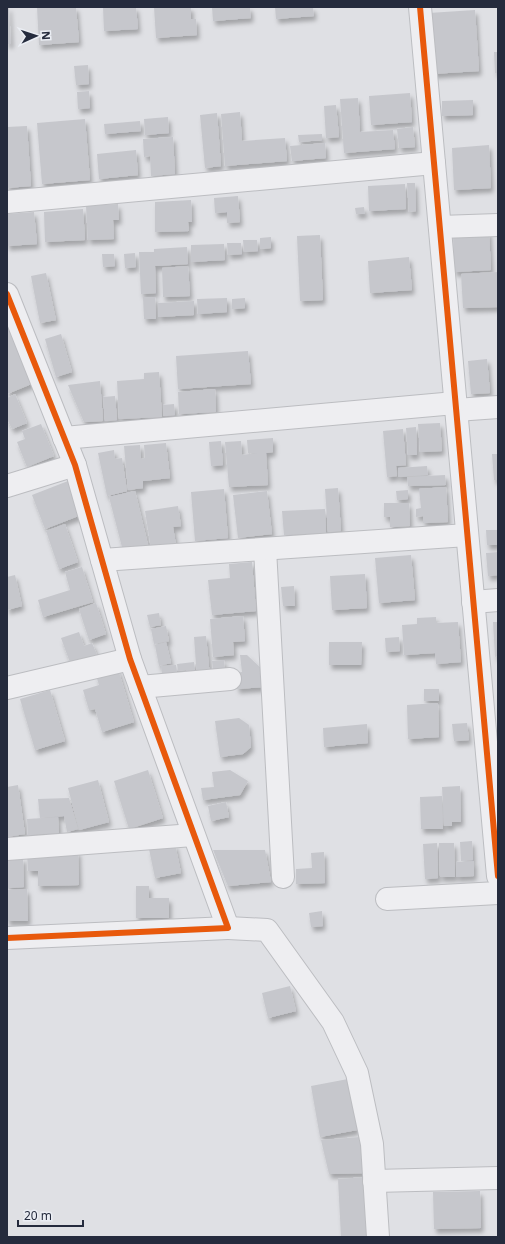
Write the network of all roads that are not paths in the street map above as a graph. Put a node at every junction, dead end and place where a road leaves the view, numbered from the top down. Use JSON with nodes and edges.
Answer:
{"nodes":[{"id":1,"x":420,"y":7,"type":"edge"},
{"id":2,"x":434,"y":163,"type":"junction"},
{"id":3,"x":7,"y":202,"type":"edge"},
{"id":4,"x":498,"y":225,"type":"edge"},
{"id":5,"x":440,"y":227,"type":"junction"},
{"id":6,"x":7,"y":294,"type":"edge"},
{"id":7,"x":456,"y":406,"type":"junction"},
{"id":8,"x":498,"y":407,"type":"edge"},
{"id":9,"x":64,"y":438,"type":"junction"},
{"id":10,"x":75,"y":465,"type":"junction"},
{"id":11,"x":7,"y":486,"type":"edge"},
{"id":12,"x":467,"y":535,"type":"junction"},
{"id":13,"x":265,"y":549,"type":"junction"},
{"id":14,"x":102,"y":560,"type":"junction"},
{"id":15,"x":498,"y":600,"type":"edge"},
{"id":16,"x":473,"y":602,"type":"junction"},
{"id":17,"x":130,"y":659,"type":"junction"},
{"id":18,"x":230,"y":679,"type":"dead end"},
{"id":19,"x":140,"y":687,"type":"junction"},
{"id":20,"x":7,"y":688,"type":"edge"},
{"id":21,"x":193,"y":835,"type":"junction"},
{"id":22,"x":7,"y":849,"type":"edge"},
{"id":23,"x":498,"y":876,"type":"edge"},
{"id":24,"x":283,"y":878,"type":"dead end"},
{"id":25,"x":498,"y":892,"type":"edge"},
{"id":26,"x":387,"y":899,"type":"dead end"},
{"id":27,"x":228,"y":928,"type":"junction"},
{"id":28,"x":7,"y":938,"type":"edge"},
{"id":29,"x":498,"y":1178,"type":"edge"},
{"id":30,"x":374,"y":1181,"type":"junction"},
{"id":31,"x":378,"y":1237,"type":"edge"}],
"edges":[{"from":1,"to":2,"type":"street"},
{"from":2,"to":3,"type":"street"},
{"from":2,"to":5,"type":"street"},
{"from":4,"to":5,"type":"street"},
{"from":5,"to":7,"type":"street"},
{"from":6,"to":9,"type":"street"},
{"from":7,"to":8,"type":"street"},
{"from":7,"to":9,"type":"street"},
{"from":7,"to":12,"type":"street"},
{"from":9,"to":10,"type":"street"},
{"from":10,"to":11,"type":"street"},
{"from":10,"to":14,"type":"street"},
{"from":12,"to":13,"type":"street"},
{"from":12,"to":16,"type":"street"},
{"from":13,"to":14,"type":"street"},
{"from":13,"to":24,"type":"street"},
{"from":14,"to":17,"type":"street"},
{"from":15,"to":16,"type":"street"},
{"from":16,"to":23,"type":"street"},
{"from":17,"to":19,"type":"street"},
{"from":17,"to":20,"type":"street"},
{"from":18,"to":19,"type":"street"},
{"from":19,"to":21,"type":"street"},
{"from":21,"to":22,"type":"street"},
{"from":21,"to":27,"type":"street"},
{"from":25,"to":26,"type":"street"},
{"from":27,"to":28,"type":"street"},
{"from":27,"to":30,"type":"street"},
{"from":29,"to":30,"type":"street"},
{"from":30,"to":31,"type":"street"}]}
